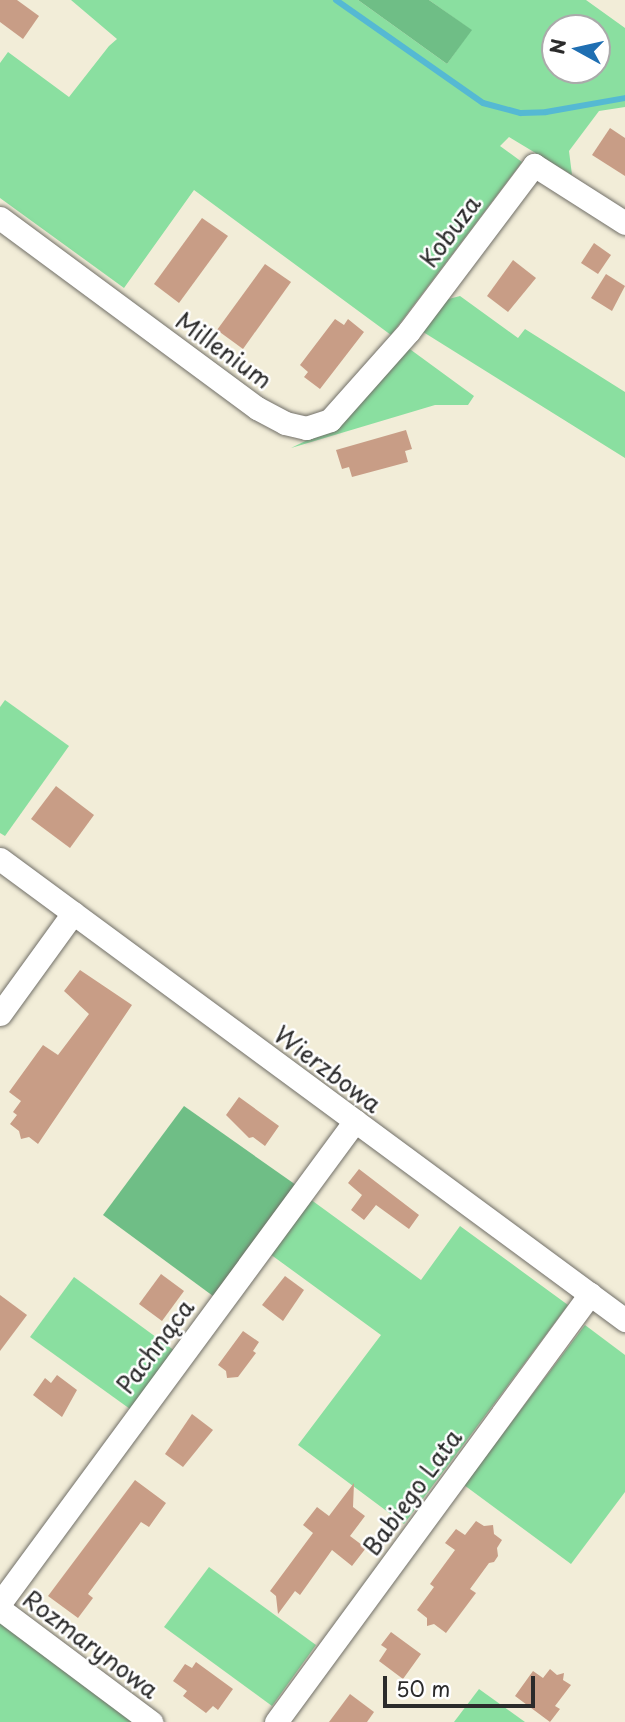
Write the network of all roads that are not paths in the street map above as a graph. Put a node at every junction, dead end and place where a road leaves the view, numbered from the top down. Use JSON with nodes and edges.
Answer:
{"nodes":[{"id":1,"x":0,"y":218,"type":"edge"},
{"id":2,"x":625,"y":223,"type":"edge"},
{"id":3,"x":409,"y":331,"type":"joint"},
{"id":4,"x":0,"y":859,"type":"edge"},
{"id":5,"x":74,"y":913,"type":"junction"},
{"id":6,"x":0,"y":1014,"type":"edge"},
{"id":7,"x":355,"y":1121,"type":"junction"},
{"id":8,"x":590,"y":1294,"type":"junction"},
{"id":9,"x":625,"y":1320,"type":"edge"},
{"id":10,"x":0,"y":1603,"type":"edge"},
{"id":11,"x":0,"y":1609,"type":"edge"},
{"id":12,"x":151,"y":1722,"type":"edge"},
{"id":13,"x":276,"y":1722,"type":"edge"}],
"edges":[{"from":1,"to":3,"type":"street","name":"Millenium"},
{"from":2,"to":3,"type":"street","name":"Kobuza"},
{"from":4,"to":5,"type":"street","name":"Wierzbowa"},
{"from":5,"to":6,"type":"street"},
{"from":5,"to":7,"type":"street","name":"Wierzbowa"},
{"from":7,"to":8,"type":"street","name":"Wierzbowa"},
{"from":7,"to":10,"type":"street","name":"Pachnąca"},
{"from":8,"to":9,"type":"street","name":"Wierzbowa"},
{"from":8,"to":13,"type":"street","name":"Babiego Lata"},
{"from":11,"to":12,"type":"street","name":"Rozmarynowa"}]}
